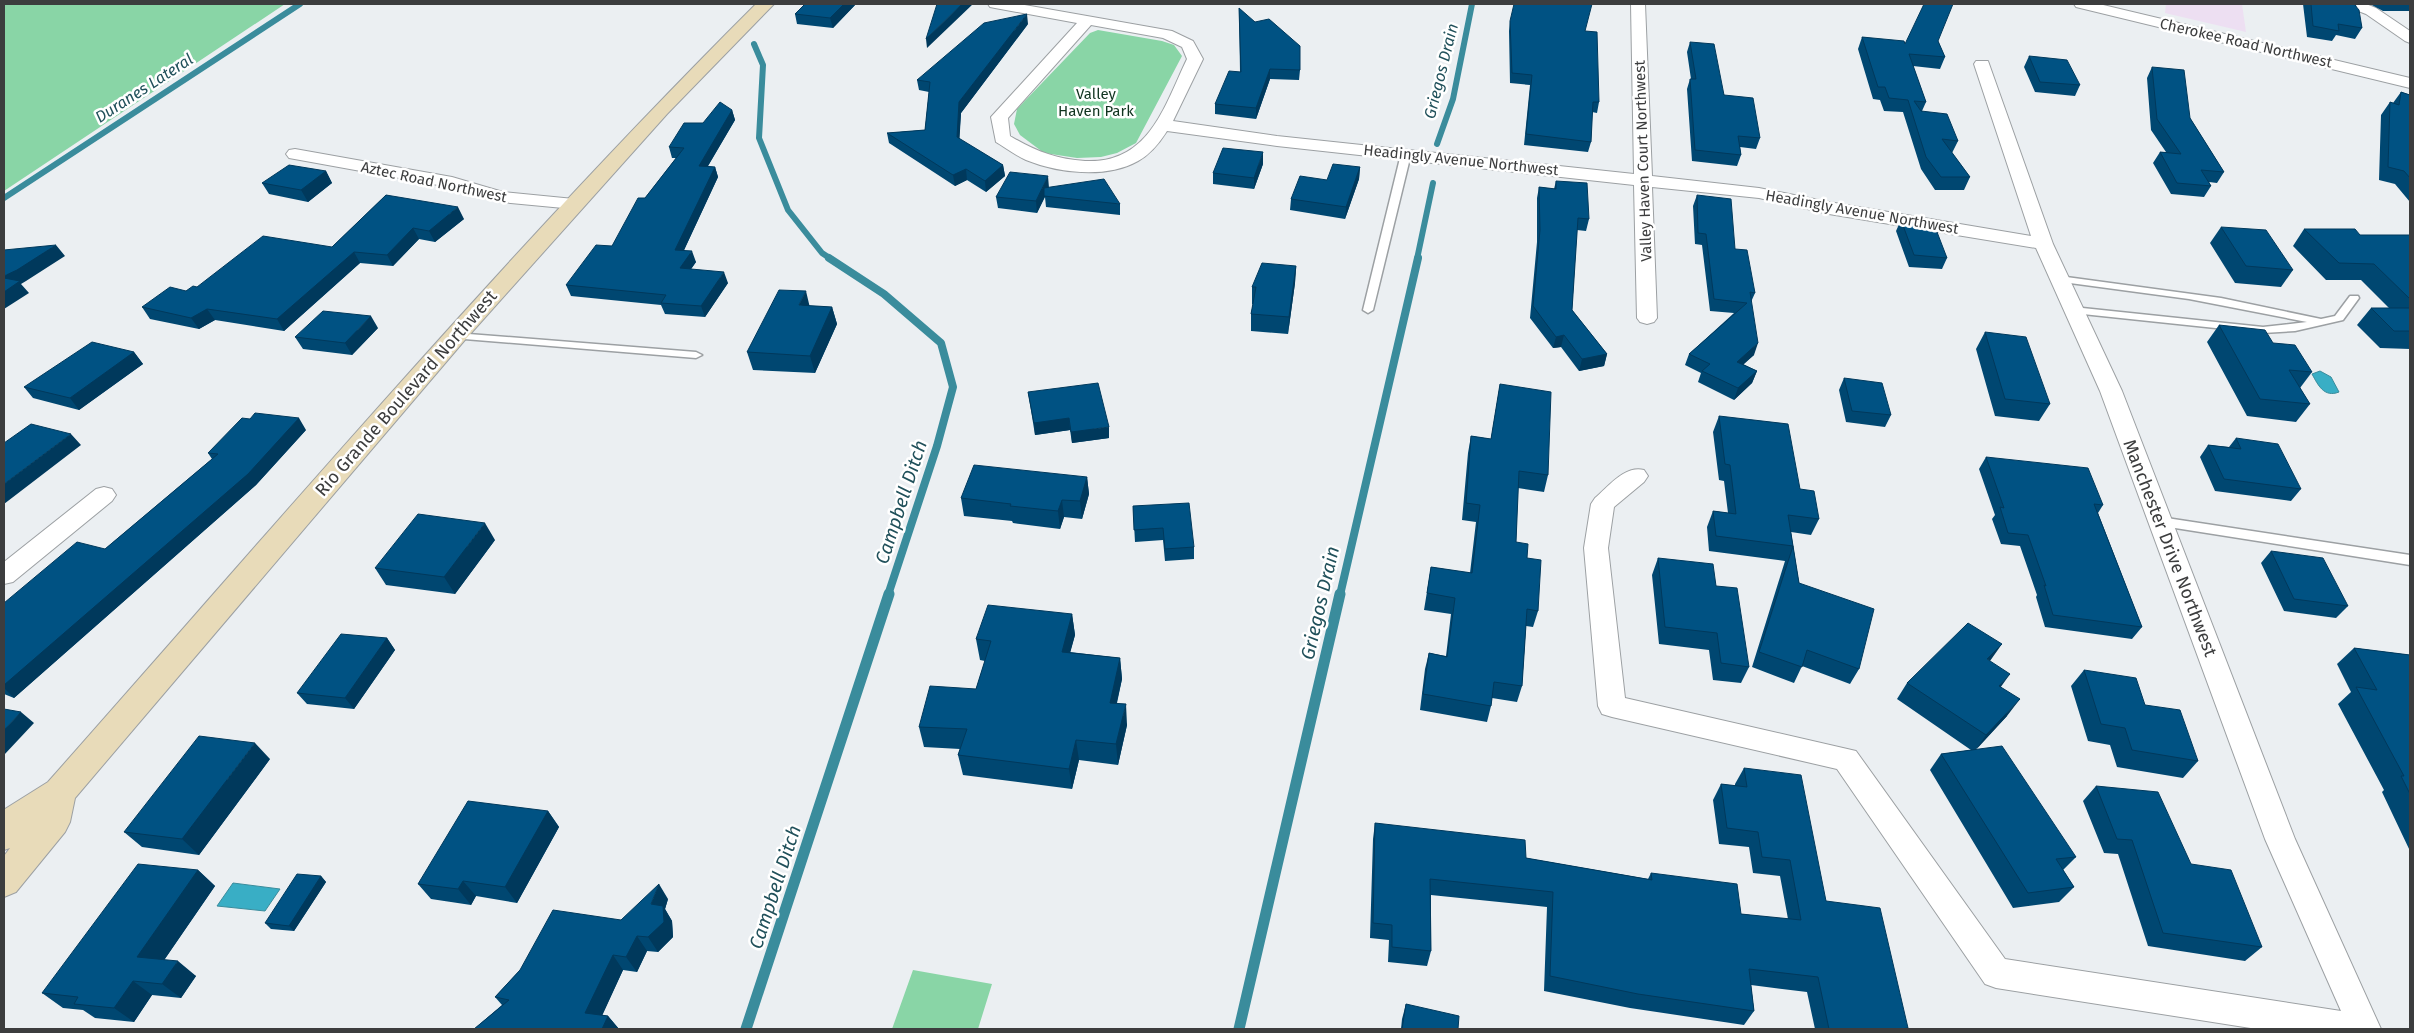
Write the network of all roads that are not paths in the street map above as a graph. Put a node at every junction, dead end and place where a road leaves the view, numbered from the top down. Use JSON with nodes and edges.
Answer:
{"nodes":[{"id":1,"x":765,"y":4,"type":"edge"},
{"id":2,"x":995,"y":4,"type":"edge"},
{"id":3,"x":1638,"y":4,"type":"edge"},
{"id":4,"x":2081,"y":4,"type":"edge"},
{"id":5,"x":2353,"y":4,"type":"edge"},
{"id":6,"x":1088,"y":20,"type":"junction"},
{"id":7,"x":2410,"y":38,"type":"edge"},
{"id":8,"x":1982,"y":64,"type":"dead end"},
{"id":9,"x":2410,"y":83,"type":"edge"},
{"id":10,"x":1162,"y":125,"type":"junction"},
{"id":11,"x":295,"y":154,"type":"dead end"},
{"id":12,"x":1406,"y":154,"type":"junction"},
{"id":13,"x":1644,"y":181,"type":"junction"},
{"id":14,"x":574,"y":204,"type":"junction"},
{"id":15,"x":2043,"y":244,"type":"junction"},
{"id":16,"x":2059,"y":279,"type":"junction"},
{"id":17,"x":2354,"y":298,"type":"dead end"},
{"id":18,"x":1368,"y":310,"type":"dead end"},
{"id":19,"x":2073,"y":310,"type":"junction"},
{"id":20,"x":1647,"y":318,"type":"dead end"},
{"id":21,"x":2321,"y":322,"type":"junction"},
{"id":22,"x":456,"y":336,"type":"junction"},
{"id":23,"x":696,"y":355,"type":"dead end"},
{"id":24,"x":1636,"y":476,"type":"dead end"},
{"id":25,"x":104,"y":495,"type":"dead end"},
{"id":26,"x":2160,"y":522,"type":"junction"},
{"id":27,"x":2410,"y":560,"type":"edge"},
{"id":28,"x":4,"y":575,"type":"edge"},
{"id":29,"x":60,"y":792,"type":"junction"},
{"id":30,"x":4,"y":835,"type":"edge"},
{"id":31,"x":4,"y":881,"type":"edge"},
{"id":32,"x":2354,"y":1029,"type":"edge"},
{"id":33,"x":2365,"y":1029,"type":"edge"}],
"edges":[{"from":1,"to":14,"type":"main road","name":"Rio Grande Boulevard Northwest"},
{"from":2,"to":6,"type":"street"},
{"from":3,"to":13,"type":"street","name":"Valley Haven Court Northwest"},
{"from":4,"to":9,"type":"street","name":"Cherokee Road Northwest"},
{"from":5,"to":7,"type":"street"},
{"from":6,"to":10,"type":"street"},
{"from":6,"to":10,"type":"street"},
{"from":8,"to":15,"type":"street","name":"Manchester Drive Northwest"},
{"from":10,"to":12,"type":"street","name":"Headingly Avenue Northwest"},
{"from":11,"to":14,"type":"street","name":"Aztec Road Northwest"},
{"from":12,"to":13,"type":"street","name":"Headingly Avenue Northwest"},
{"from":12,"to":18,"type":"lane"},
{"from":13,"to":15,"type":"street","name":"Headingly Avenue Northwest"},
{"from":13,"to":20,"type":"street","name":"Valley Haven Court Northwest"},
{"from":14,"to":22,"type":"main road","name":"Rio Grande Boulevard Northwest"},
{"from":15,"to":16,"type":"street","name":"Manchester Drive Northwest"},
{"from":16,"to":19,"type":"street","name":"Manchester Drive Northwest"},
{"from":16,"to":21,"type":"lane"},
{"from":17,"to":21,"type":"lane"},
{"from":19,"to":21,"type":"lane"},
{"from":19,"to":26,"type":"street","name":"Manchester Drive Northwest"},
{"from":22,"to":23,"type":"lane"},
{"from":22,"to":29,"type":"main road","name":"Rio Grande Boulevard Northwest"},
{"from":24,"to":32,"type":"street"},
{"from":25,"to":28,"type":"street"},
{"from":26,"to":27,"type":"lane"},
{"from":26,"to":33,"type":"street","name":"Manchester Drive Northwest"},
{"from":29,"to":30,"type":"main road"},
{"from":29,"to":31,"type":"main road"}]}
